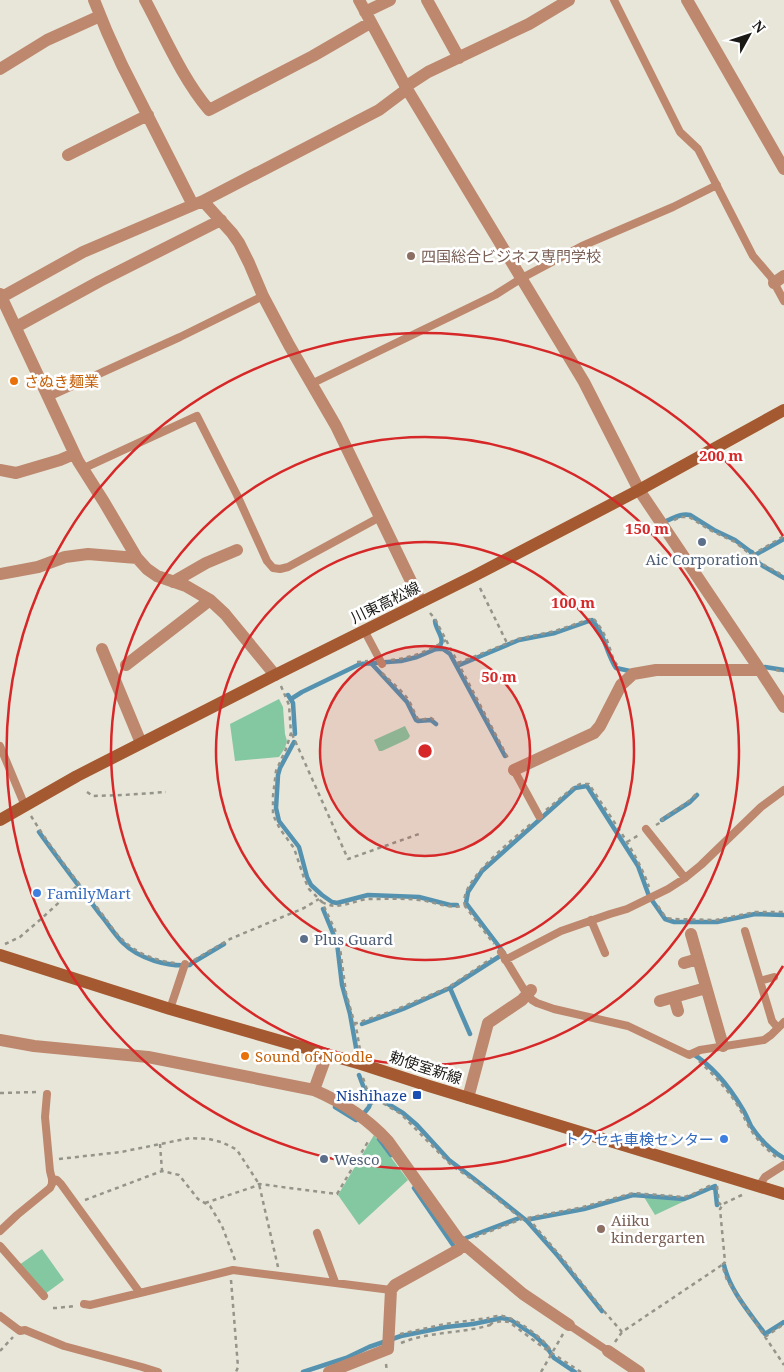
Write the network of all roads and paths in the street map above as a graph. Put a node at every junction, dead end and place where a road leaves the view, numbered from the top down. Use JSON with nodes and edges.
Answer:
{"nodes":[{"id":1,"x":145,"y":0,"type":"edge"},
{"id":2,"x":359,"y":0,"type":"edge"},
{"id":3,"x":390,"y":0,"type":"edge"},
{"id":4,"x":427,"y":0,"type":"edge"},
{"id":5,"x":569,"y":0,"type":"edge"},
{"id":6,"x":614,"y":0,"type":"edge"},
{"id":7,"x":687,"y":0,"type":"edge"},
{"id":8,"x":98,"y":5,"type":"edge"},
{"id":9,"x":368,"y":18,"type":"junction"},
{"id":10,"x":459,"y":58,"type":"junction"},
{"id":11,"x":0,"y":69,"type":"edge"},
{"id":12,"x":406,"y":88,"type":"junction"},
{"id":13,"x":148,"y":115,"type":"junction"},
{"id":14,"x":68,"y":155,"type":"dead end"},
{"id":15,"x":784,"y":169,"type":"edge"},
{"id":16,"x":717,"y":186,"type":"junction"},
{"id":17,"x":198,"y":203,"type":"junction"},
{"id":18,"x":221,"y":220,"type":"junction"},
{"id":19,"x":522,"y":278,"type":"junction"},
{"id":20,"x":779,"y":280,"type":"edge"},
{"id":21,"x":1,"y":296,"type":"edge"},
{"id":22,"x":263,"y":296,"type":"junction"},
{"id":23,"x":784,"y":301,"type":"edge"},
{"id":24,"x":16,"y":327,"type":"junction"},
{"id":25,"x":311,"y":384,"type":"junction"},
{"id":26,"x":48,"y":397,"type":"junction"},
{"id":27,"x":784,"y":410,"type":"edge"},
{"id":28,"x":74,"y":454,"type":"junction"},
{"id":29,"x":82,"y":469,"type":"junction"},
{"id":30,"x":0,"y":470,"type":"edge"},
{"id":31,"x":639,"y":490,"type":"junction"},
{"id":32,"x":380,"y":517,"type":"junction"},
{"id":33,"x":663,"y":525,"type":"junction"},
{"id":34,"x":784,"y":536,"type":"edge"},
{"id":35,"x":237,"y":550,"type":"dead end"},
{"id":36,"x":752,"y":555,"type":"junction"},
{"id":37,"x":137,"y":558,"type":"junction"},
{"id":38,"x":0,"y":574,"type":"edge"},
{"id":39,"x":474,"y":576,"type":"junction"},
{"id":40,"x":784,"y":576,"type":"edge"},
{"id":41,"x":173,"y":582,"type":"junction"},
{"id":42,"x":210,"y":600,"type":"junction"},
{"id":43,"x":420,"y":602,"type":"junction"},
{"id":44,"x":364,"y":630,"type":"junction"},
{"id":45,"x":446,"y":640,"type":"junction"},
{"id":46,"x":507,"y":643,"type":"junction"},
{"id":47,"x":102,"y":649,"type":"dead end"},
{"id":48,"x":357,"y":662,"type":"dead end"},
{"id":49,"x":458,"y":663,"type":"junction"},
{"id":50,"x":126,"y":665,"type":"dead end"},
{"id":51,"x":381,"y":666,"type":"junction"},
{"id":52,"x":760,"y":670,"type":"junction"},
{"id":53,"x":276,"y":674,"type":"junction"},
{"id":54,"x":630,"y":675,"type":"junction"},
{"id":55,"x":784,"y":708,"type":"edge"},
{"id":56,"x":437,"y":722,"type":"dead end"},
{"id":57,"x":291,"y":733,"type":"junction"},
{"id":58,"x":141,"y":743,"type":"junction"},
{"id":59,"x":0,"y":746,"type":"edge"},
{"id":60,"x":514,"y":770,"type":"junction"},
{"id":61,"x":784,"y":790,"type":"edge"},
{"id":62,"x":87,"y":792,"type":"dead end"},
{"id":63,"x":166,"y":792,"type":"dead end"},
{"id":64,"x":696,"y":794,"type":"dead end"},
{"id":65,"x":25,"y":806,"type":"junction"},
{"id":66,"x":539,"y":816,"type":"junction"},
{"id":67,"x":0,"y":820,"type":"edge"},
{"id":68,"x":664,"y":822,"type":"dead end"},
{"id":69,"x":646,"y":829,"type":"dead end"},
{"id":70,"x":419,"y":834,"type":"dead end"},
{"id":71,"x":685,"y":878,"type":"junction"},
{"id":72,"x":79,"y":884,"type":"junction"},
{"id":73,"x":653,"y":897,"type":"junction"},
{"id":74,"x":320,"y":901,"type":"junction"},
{"id":75,"x":465,"y":906,"type":"junction"},
{"id":76,"x":784,"y":912,"type":"edge"},
{"id":77,"x":591,"y":920,"type":"junction"},
{"id":78,"x":745,"y":931,"type":"dead end"},
{"id":79,"x":691,"y":934,"type":"dead end"},
{"id":80,"x":500,"y":952,"type":"junction"},
{"id":81,"x":605,"y":953,"type":"dead end"},
{"id":82,"x":0,"y":955,"type":"edge"},
{"id":83,"x":698,"y":959,"type":"junction"},
{"id":84,"x":505,"y":960,"type":"junction"},
{"id":85,"x":684,"y":963,"type":"dead end"},
{"id":86,"x":185,"y":964,"type":"junction"},
{"id":87,"x":774,"y":977,"type":"dead end"},
{"id":88,"x":760,"y":981,"type":"junction"},
{"id":89,"x":706,"y":988,"type":"junction"},
{"id":90,"x":529,"y":992,"type":"junction"},
{"id":91,"x":674,"y":997,"type":"junction"},
{"id":92,"x":660,"y":1001,"type":"dead end"},
{"id":93,"x":170,"y":1009,"type":"junction"},
{"id":94,"x":678,"y":1011,"type":"dead end"},
{"id":95,"x":354,"y":1024,"type":"junction"},
{"id":96,"x":781,"y":1025,"type":"edge"},
{"id":97,"x":0,"y":1040,"type":"edge"},
{"id":98,"x":723,"y":1046,"type":"junction"},
{"id":99,"x":327,"y":1054,"type":"junction"},
{"id":100,"x":689,"y":1055,"type":"junction"},
{"id":101,"x":360,"y":1064,"type":"junction"},
{"id":102,"x":314,"y":1090,"type":"junction"},
{"id":103,"x":0,"y":1093,"type":"edge"},
{"id":104,"x":47,"y":1094,"type":"joint"},
{"id":105,"x":369,"y":1096,"type":"junction"},
{"id":106,"x":468,"y":1098,"type":"junction"},
{"id":107,"x":377,"y":1128,"type":"junction"},
{"id":108,"x":160,"y":1144,"type":"junction"},
{"id":109,"x":778,"y":1158,"type":"dead end"},
{"id":110,"x":49,"y":1160,"type":"junction"},
{"id":111,"x":784,"y":1165,"type":"edge"},
{"id":112,"x":162,"y":1171,"type":"junction"},
{"id":113,"x":52,"y":1179,"type":"junction"},
{"id":114,"x":259,"y":1184,"type":"junction"},
{"id":115,"x":759,"y":1186,"type":"junction"},
{"id":116,"x":784,"y":1194,"type":"edge"},
{"id":117,"x":76,"y":1203,"type":"junction"},
{"id":118,"x":205,"y":1204,"type":"junction"},
{"id":119,"x":722,"y":1205,"type":"junction"},
{"id":120,"x":528,"y":1218,"type":"junction"},
{"id":121,"x":522,"y":1219,"type":"junction"},
{"id":122,"x":0,"y":1231,"type":"edge"},
{"id":123,"x":317,"y":1233,"type":"dead end"},
{"id":124,"x":464,"y":1244,"type":"junction"},
{"id":125,"x":0,"y":1246,"type":"edge"},
{"id":126,"x":722,"y":1265,"type":"junction"},
{"id":127,"x":230,"y":1271,"type":"junction"},
{"id":128,"x":240,"y":1271,"type":"junction"},
{"id":129,"x":280,"y":1276,"type":"junction"},
{"id":130,"x":335,"y":1282,"type":"junction"},
{"id":131,"x":391,"y":1290,"type":"junction"},
{"id":132,"x":140,"y":1293,"type":"junction"},
{"id":133,"x":44,"y":1296,"type":"dead end"},
{"id":134,"x":84,"y":1304,"type":"joint"},
{"id":135,"x":53,"y":1308,"type":"dead end"},
{"id":136,"x":0,"y":1316,"type":"edge"},
{"id":137,"x":488,"y":1318,"type":"junction"},
{"id":138,"x":784,"y":1324,"type":"edge"},
{"id":139,"x":490,"y":1325,"type":"junction"},
{"id":140,"x":569,"y":1325,"type":"junction"},
{"id":141,"x":20,"y":1331,"type":"junction"},
{"id":142,"x":622,"y":1332,"type":"junction"},
{"id":143,"x":765,"y":1336,"type":"junction"},
{"id":144,"x":389,"y":1342,"type":"junction"},
{"id":145,"x":0,"y":1351,"type":"edge"},
{"id":146,"x":608,"y":1351,"type":"junction"},
{"id":147,"x":552,"y":1353,"type":"junction"},
{"id":148,"x":784,"y":1365,"type":"edge"},
{"id":149,"x":158,"y":1372,"type":"edge"},
{"id":150,"x":236,"y":1372,"type":"edge"},
{"id":151,"x":330,"y":1372,"type":"edge"},
{"id":152,"x":541,"y":1372,"type":"edge"},
{"id":153,"x":581,"y":1372,"type":"edge"},
{"id":154,"x":639,"y":1372,"type":"edge"}],
"edges":[{"from":1,"to":9,"type":"street"},
{"from":2,"to":9,"type":"street"},
{"from":3,"to":9,"type":"street"},
{"from":4,"to":10,"type":"street"},
{"from":5,"to":10,"type":"street"},
{"from":6,"to":16,"type":"lane"},
{"from":7,"to":15,"type":"street"},
{"from":8,"to":11,"type":"street"},
{"from":8,"to":13,"type":"street"},
{"from":9,"to":12,"type":"street"},
{"from":10,"to":12,"type":"street"},
{"from":12,"to":17,"type":"street"},
{"from":12,"to":19,"type":"street"},
{"from":13,"to":14,"type":"street"},
{"from":13,"to":17,"type":"street"},
{"from":16,"to":19,"type":"lane"},
{"from":16,"to":20,"type":"lane"},
{"from":17,"to":18,"type":"street"},
{"from":17,"to":21,"type":"street"},
{"from":18,"to":22,"type":"street"},
{"from":18,"to":24,"type":"street"},
{"from":19,"to":25,"type":"lane"},
{"from":19,"to":31,"type":"street"},
{"from":20,"to":23,"type":"lane"},
{"from":21,"to":24,"type":"street"},
{"from":22,"to":25,"type":"street"},
{"from":22,"to":26,"type":"lane"},
{"from":24,"to":26,"type":"street"},
{"from":25,"to":32,"type":"street"},
{"from":26,"to":28,"type":"street"},
{"from":27,"to":31,"type":"main road","name":"川東高松線"},
{"from":28,"to":29,"type":"street"},
{"from":28,"to":30,"type":"street"},
{"from":29,"to":32,"type":"lane"},
{"from":29,"to":37,"type":"street"},
{"from":31,"to":33,"type":"street"},
{"from":31,"to":39,"type":"main road","name":"川東高松線"},
{"from":32,"to":43,"type":"street"},
{"from":33,"to":36,"type":"path"},
{"from":33,"to":52,"type":"street"},
{"from":34,"to":36,"type":"path"},
{"from":35,"to":41,"type":"street"},
{"from":36,"to":40,"type":"path"},
{"from":37,"to":38,"type":"street"},
{"from":37,"to":41,"type":"street"},
{"from":39,"to":43,"type":"main road","name":"川東高松線"},
{"from":39,"to":46,"type":"path"},
{"from":41,"to":42,"type":"street"},
{"from":42,"to":50,"type":"street"},
{"from":42,"to":53,"type":"street"},
{"from":43,"to":44,"type":"main road","name":"川東高松線"},
{"from":43,"to":45,"type":"path"},
{"from":44,"to":51,"type":"lane"},
{"from":44,"to":53,"type":"main road","name":"川東高松線"},
{"from":45,"to":49,"type":"path"},
{"from":45,"to":51,"type":"path"},
{"from":46,"to":49,"type":"path"},
{"from":46,"to":54,"type":"path"},
{"from":47,"to":58,"type":"street"},
{"from":48,"to":51,"type":"path"},
{"from":49,"to":60,"type":"path"},
{"from":51,"to":56,"type":"path"},
{"from":52,"to":54,"type":"street"},
{"from":52,"to":55,"type":"street"},
{"from":53,"to":57,"type":"path"},
{"from":53,"to":58,"type":"main road","name":"川東高松線"},
{"from":54,"to":60,"type":"street"},
{"from":57,"to":70,"type":"path"},
{"from":57,"to":74,"type":"path"},
{"from":58,"to":65,"type":"main road","name":"川東高松線"},
{"from":59,"to":65,"type":"lane"},
{"from":60,"to":66,"type":"lane"},
{"from":61,"to":71,"type":"lane"},
{"from":62,"to":63,"type":"path"},
{"from":64,"to":68,"type":"path"},
{"from":65,"to":67,"type":"main road","name":"川東高松線"},
{"from":65,"to":72,"type":"path"},
{"from":66,"to":73,"type":"path"},
{"from":66,"to":75,"type":"path"},
{"from":69,"to":71,"type":"lane"},
{"from":71,"to":73,"type":"lane"},
{"from":72,"to":82,"type":"path"},
{"from":72,"to":86,"type":"path"},
{"from":73,"to":76,"type":"path"},
{"from":73,"to":77,"type":"lane"},
{"from":74,"to":75,"type":"path"},
{"from":74,"to":86,"type":"path"},
{"from":74,"to":95,"type":"path"},
{"from":75,"to":80,"type":"path"},
{"from":77,"to":81,"type":"lane"},
{"from":77,"to":84,"type":"lane"},
{"from":78,"to":88,"type":"lane"},
{"from":79,"to":83,"type":"street"},
{"from":80,"to":84,"type":"lane"},
{"from":80,"to":95,"type":"path"},
{"from":82,"to":93,"type":"main road","name":"勅使室新線"},
{"from":83,"to":85,"type":"street"},
{"from":83,"to":89,"type":"street"},
{"from":84,"to":90,"type":"lane"},
{"from":86,"to":93,"type":"lane"},
{"from":87,"to":88,"type":"lane"},
{"from":88,"to":96,"type":"lane"},
{"from":89,"to":91,"type":"street"},
{"from":89,"to":98,"type":"street"},
{"from":90,"to":100,"type":"lane"},
{"from":90,"to":106,"type":"street"},
{"from":91,"to":92,"type":"street"},
{"from":91,"to":94,"type":"street"},
{"from":93,"to":99,"type":"main road","name":"勅使室新線"},
{"from":95,"to":101,"type":"path"},
{"from":96,"to":98,"type":"lane"},
{"from":97,"to":102,"type":"street"},
{"from":98,"to":100,"type":"lane"},
{"from":99,"to":101,"type":"main road","name":"勅使室新線"},
{"from":99,"to":102,"type":"street"},
{"from":100,"to":109,"type":"path"},
{"from":101,"to":105,"type":"path"},
{"from":101,"to":106,"type":"main road","name":"勅使室新線"},
{"from":102,"to":107,"type":"street"},
{"from":103,"to":104,"type":"path"},
{"from":104,"to":110,"type":"lane"},
{"from":105,"to":107,"type":"path"},
{"from":105,"to":121,"type":"path"},
{"from":106,"to":115,"type":"main road","name":"勅使室新線"},
{"from":107,"to":114,"type":"path"},
{"from":107,"to":124,"type":"street"},
{"from":108,"to":110,"type":"path"},
{"from":108,"to":112,"type":"path"},
{"from":108,"to":114,"type":"path"},
{"from":110,"to":113,"type":"lane"},
{"from":111,"to":115,"type":"lane"},
{"from":112,"to":117,"type":"path"},
{"from":112,"to":118,"type":"path"},
{"from":113,"to":117,"type":"lane"},
{"from":113,"to":122,"type":"lane"},
{"from":114,"to":118,"type":"path"},
{"from":114,"to":129,"type":"path"},
{"from":115,"to":116,"type":"main road","name":"勅使室新線"},
{"from":115,"to":119,"type":"path"},
{"from":117,"to":132,"type":"lane"},
{"from":118,"to":128,"type":"path"},
{"from":119,"to":120,"type":"path"},
{"from":119,"to":126,"type":"path"},
{"from":120,"to":121,"type":"path"},
{"from":120,"to":142,"type":"path"},
{"from":121,"to":124,"type":"path"},
{"from":123,"to":130,"type":"lane"},
{"from":124,"to":131,"type":"street"},
{"from":124,"to":140,"type":"street"},
{"from":125,"to":133,"type":"lane"},
{"from":126,"to":142,"type":"path"},
{"from":126,"to":143,"type":"path"},
{"from":127,"to":128,"type":"lane"},
{"from":127,"to":132,"type":"lane"},
{"from":127,"to":150,"type":"path"},
{"from":128,"to":129,"type":"lane"},
{"from":129,"to":130,"type":"lane"},
{"from":130,"to":131,"type":"lane"},
{"from":131,"to":144,"type":"street"},
{"from":132,"to":134,"type":"lane"},
{"from":134,"to":135,"type":"path"},
{"from":136,"to":141,"type":"lane"},
{"from":137,"to":139,"type":"path"},
{"from":137,"to":144,"type":"path"},
{"from":137,"to":147,"type":"path"},
{"from":138,"to":143,"type":"path"},
{"from":139,"to":144,"type":"path"},
{"from":139,"to":147,"type":"path"},
{"from":140,"to":146,"type":"lane"},
{"from":140,"to":147,"type":"path"},
{"from":141,"to":145,"type":"path"},
{"from":141,"to":149,"type":"lane"},
{"from":142,"to":146,"type":"path"},
{"from":143,"to":148,"type":"path"},
{"from":144,"to":151,"type":"street"},
{"from":146,"to":154,"type":"street"},
{"from":147,"to":152,"type":"path"},
{"from":147,"to":153,"type":"path"}]}
